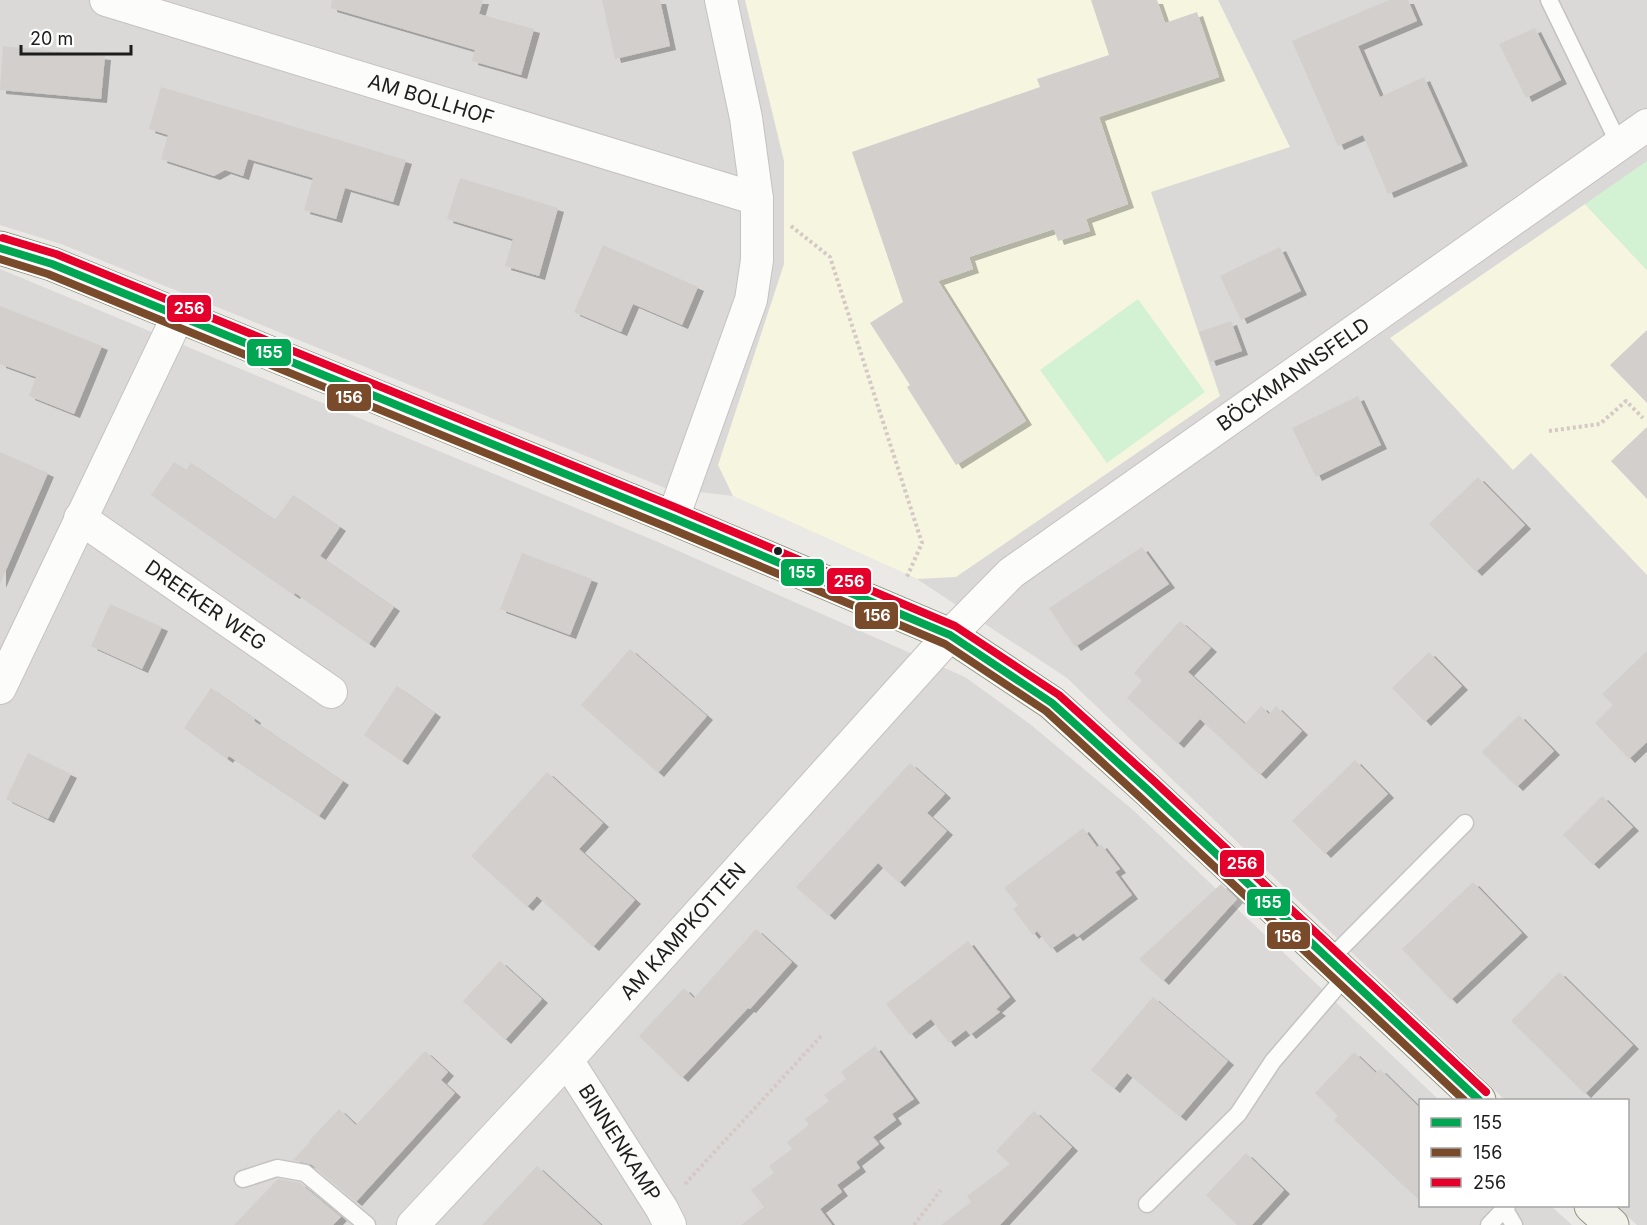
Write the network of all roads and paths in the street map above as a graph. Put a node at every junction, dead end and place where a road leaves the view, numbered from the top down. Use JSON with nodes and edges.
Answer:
{"nodes":[{"id":1,"x":106,"y":0,"type":"edge"},
{"id":2,"x":721,"y":0,"type":"edge"},
{"id":3,"x":1549,"y":0,"type":"edge"},
{"id":4,"x":1647,"y":125,"type":"edge"},
{"id":5,"x":1619,"y":144,"type":"junction"},
{"id":6,"x":757,"y":199,"type":"junction"},
{"id":7,"x":0,"y":248,"type":"edge"},
{"id":8,"x":178,"y":316,"type":"junction"},
{"id":9,"x":1643,"y":418,"type":"dead end"},
{"id":10,"x":1549,"y":431,"type":"dead end"},
{"id":11,"x":80,"y":518,"type":"junction"},
{"id":12,"x":673,"y":518,"type":"junction"},
{"id":13,"x":893,"y":610,"type":"junction"},
{"id":14,"x":950,"y":635,"type":"junction"},
{"id":15,"x":0,"y":688,"type":"edge"},
{"id":16,"x":331,"y":692,"type":"dead end"},
{"id":17,"x":1465,"y":823,"type":"dead end"},
{"id":18,"x":1338,"y":968,"type":"junction"},
{"id":19,"x":823,"y":1034,"type":"dead end"},
{"id":20,"x":567,"y":1060,"type":"junction"},
{"id":21,"x":1477,"y":1099,"type":"edge"},
{"id":22,"x":243,"y":1179,"type":"dead end"},
{"id":23,"x":941,"y":1190,"type":"dead end"},
{"id":24,"x":1147,"y":1204,"type":"dead end"},
{"id":25,"x":1506,"y":1207,"type":"edge"},
{"id":26,"x":1592,"y":1207,"type":"edge"},
{"id":27,"x":666,"y":1217,"type":"edge"},
{"id":28,"x":367,"y":1225,"type":"edge"},
{"id":29,"x":413,"y":1225,"type":"edge"},
{"id":30,"x":914,"y":1225,"type":"edge"},
{"id":31,"x":1489,"y":1225,"type":"edge"},
{"id":32,"x":1514,"y":1225,"type":"edge"},
{"id":33,"x":1612,"y":1225,"type":"edge"}],
"edges":[{"from":1,"to":6,"type":"street","name":"AM BOLLHOF"},
{"from":2,"to":6,"type":"street"},
{"from":3,"to":5,"type":"lane"},
{"from":4,"to":5,"type":"street","name":"BÖCKMANNSFELD"},
{"from":5,"to":14,"type":"street","name":"BÖCKMANNSFELD"},
{"from":6,"to":12,"type":"street"},
{"from":6,"to":13,"type":"path"},
{"from":7,"to":8,"type":"main road"},
{"from":8,"to":11,"type":"street"},
{"from":8,"to":12,"type":"main road"},
{"from":9,"to":10,"type":"path"},
{"from":11,"to":15,"type":"street"},
{"from":11,"to":16,"type":"street","name":"DREEKER WEG"},
{"from":12,"to":13,"type":"main road"},
{"from":13,"to":14,"type":"main road"},
{"from":14,"to":18,"type":"main road"},
{"from":14,"to":20,"type":"street","name":"AM KAMPKOTTEN"},
{"from":17,"to":18,"type":"lane"},
{"from":18,"to":21,"type":"main road"},
{"from":18,"to":24,"type":"lane"},
{"from":19,"to":27,"type":"path"},
{"from":20,"to":27,"type":"street","name":"BINNENKAMP"},
{"from":20,"to":29,"type":"street","name":"AM KAMPKOTTEN"},
{"from":22,"to":28,"type":"lane"},
{"from":23,"to":30,"type":"path"},
{"from":25,"to":31,"type":"lane"},
{"from":25,"to":32,"type":"lane"},
{"from":26,"to":33,"type":"main road"}]}
